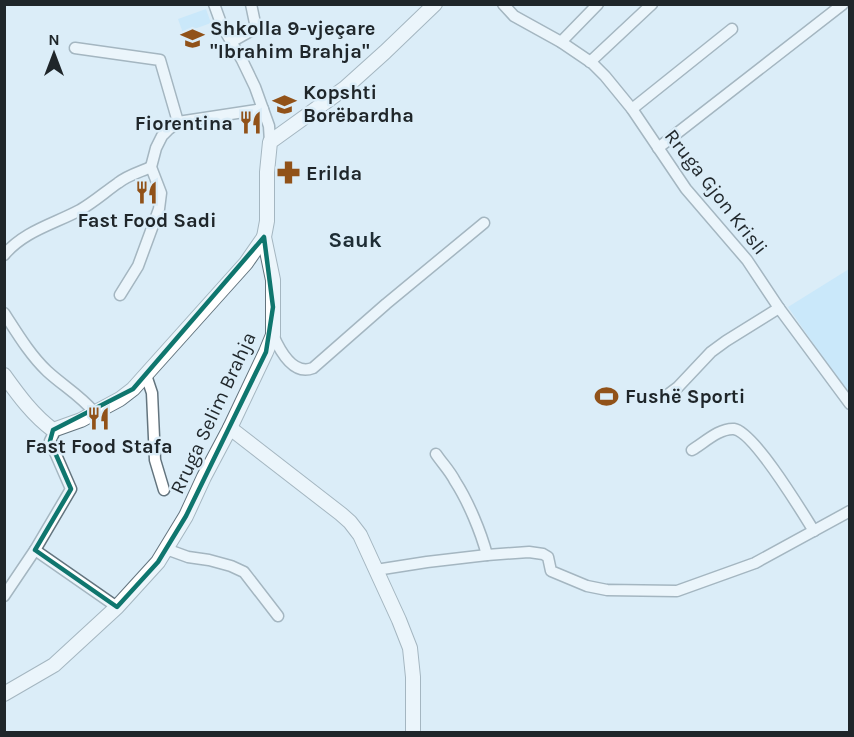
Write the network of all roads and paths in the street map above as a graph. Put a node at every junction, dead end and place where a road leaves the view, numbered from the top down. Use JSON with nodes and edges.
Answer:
{"nodes":[{"id":1,"x":214,"y":4,"type":"edge"},
{"id":2,"x":251,"y":4,"type":"edge"},
{"id":3,"x":435,"y":4,"type":"edge"},
{"id":4,"x":503,"y":4,"type":"edge"},
{"id":5,"x":598,"y":4,"type":"edge"},
{"id":6,"x":652,"y":4,"type":"edge"},
{"id":7,"x":843,"y":4,"type":"edge"},
{"id":8,"x":732,"y":28,"type":"dead end"},
{"id":9,"x":231,"y":42,"type":"junction"},
{"id":10,"x":561,"y":42,"type":"junction"},
{"id":11,"x":75,"y":48,"type":"dead end"},
{"id":12,"x":590,"y":62,"type":"junction"},
{"id":13,"x":263,"y":109,"type":"junction"},
{"id":14,"x":632,"y":109,"type":"junction"},
{"id":15,"x":178,"y":122,"type":"junction"},
{"id":16,"x":270,"y":142,"type":"junction"},
{"id":17,"x":658,"y":148,"type":"junction"},
{"id":18,"x":151,"y":166,"type":"junction"},
{"id":19,"x":484,"y":223,"type":"dead end"},
{"id":20,"x":264,"y":237,"type":"junction"},
{"id":21,"x":4,"y":255,"type":"edge"},
{"id":22,"x":120,"y":295,"type":"dead end"},
{"id":23,"x":779,"y":308,"type":"junction"},
{"id":24,"x":4,"y":313,"type":"edge"},
{"id":25,"x":273,"y":335,"type":"junction"},
{"id":26,"x":4,"y":375,"type":"edge"},
{"id":27,"x":146,"y":375,"type":"junction"},
{"id":28,"x":666,"y":396,"type":"dead end"},
{"id":29,"x":849,"y":404,"type":"edge"},
{"id":30,"x":94,"y":412,"type":"junction"},
{"id":31,"x":230,"y":428,"type":"junction"},
{"id":32,"x":53,"y":430,"type":"junction"},
{"id":33,"x":692,"y":450,"type":"dead end"},
{"id":34,"x":435,"y":454,"type":"dead end"},
{"id":35,"x":165,"y":490,"type":"dead end"},
{"id":36,"x":849,"y":511,"type":"edge"},
{"id":37,"x":814,"y":531,"type":"junction"},
{"id":38,"x":166,"y":549,"type":"junction"},
{"id":39,"x":35,"y":550,"type":"junction"},
{"id":40,"x":487,"y":555,"type":"junction"},
{"id":41,"x":376,"y":570,"type":"junction"},
{"id":42,"x":4,"y":596,"type":"edge"},
{"id":43,"x":117,"y":607,"type":"junction"},
{"id":44,"x":278,"y":616,"type":"dead end"},
{"id":45,"x":4,"y":694,"type":"edge"},
{"id":46,"x":413,"y":732,"type":"edge"}],
"edges":[{"from":1,"to":9,"type":"street"},
{"from":2,"to":9,"type":"street"},
{"from":3,"to":16,"type":"street"},
{"from":4,"to":10,"type":"street","name":"Rruga Gjon Krisli"},
{"from":5,"to":10,"type":"street"},
{"from":6,"to":12,"type":"street"},
{"from":7,"to":17,"type":"street"},
{"from":8,"to":14,"type":"street"},
{"from":9,"to":13,"type":"street"},
{"from":10,"to":12,"type":"street","name":"Rruga Gjon Krisli"},
{"from":11,"to":15,"type":"street"},
{"from":12,"to":14,"type":"street","name":"Rruga Gjon Krisli"},
{"from":13,"to":15,"type":"street"},
{"from":13,"to":16,"type":"street"},
{"from":14,"to":17,"type":"street","name":"Rruga Gjon Krisli"},
{"from":15,"to":18,"type":"street"},
{"from":16,"to":20,"type":"street","name":"Rruga Selim Brahja"},
{"from":17,"to":23,"type":"street","name":"Rruga Gjon Krisli"},
{"from":18,"to":21,"type":"street"},
{"from":18,"to":22,"type":"street"},
{"from":19,"to":25,"type":"street"},
{"from":20,"to":25,"type":"street","name":"Rruga Selim Brahja"},
{"from":20,"to":27,"type":"street"},
{"from":23,"to":28,"type":"street"},
{"from":23,"to":29,"type":"street","name":"Rruga Gjon Krisli"},
{"from":24,"to":30,"type":"street"},
{"from":25,"to":31,"type":"street","name":"Rruga Selim Brahja"},
{"from":26,"to":32,"type":"street"},
{"from":27,"to":30,"type":"street"},
{"from":27,"to":35,"type":"street"},
{"from":30,"to":32,"type":"street"},
{"from":31,"to":38,"type":"street","name":"Rruga Selim Brahja"},
{"from":31,"to":41,"type":"street"},
{"from":32,"to":39,"type":"street"},
{"from":33,"to":37,"type":"street"},
{"from":34,"to":40,"type":"street"},
{"from":36,"to":37,"type":"street"},
{"from":37,"to":40,"type":"street"},
{"from":38,"to":43,"type":"street","name":"Rruga Selim Brahja"},
{"from":38,"to":44,"type":"street"},
{"from":39,"to":42,"type":"street"},
{"from":39,"to":43,"type":"street"},
{"from":40,"to":41,"type":"street"},
{"from":41,"to":46,"type":"street"},
{"from":43,"to":45,"type":"street","name":"Rruga Selim Brahja"}]}
